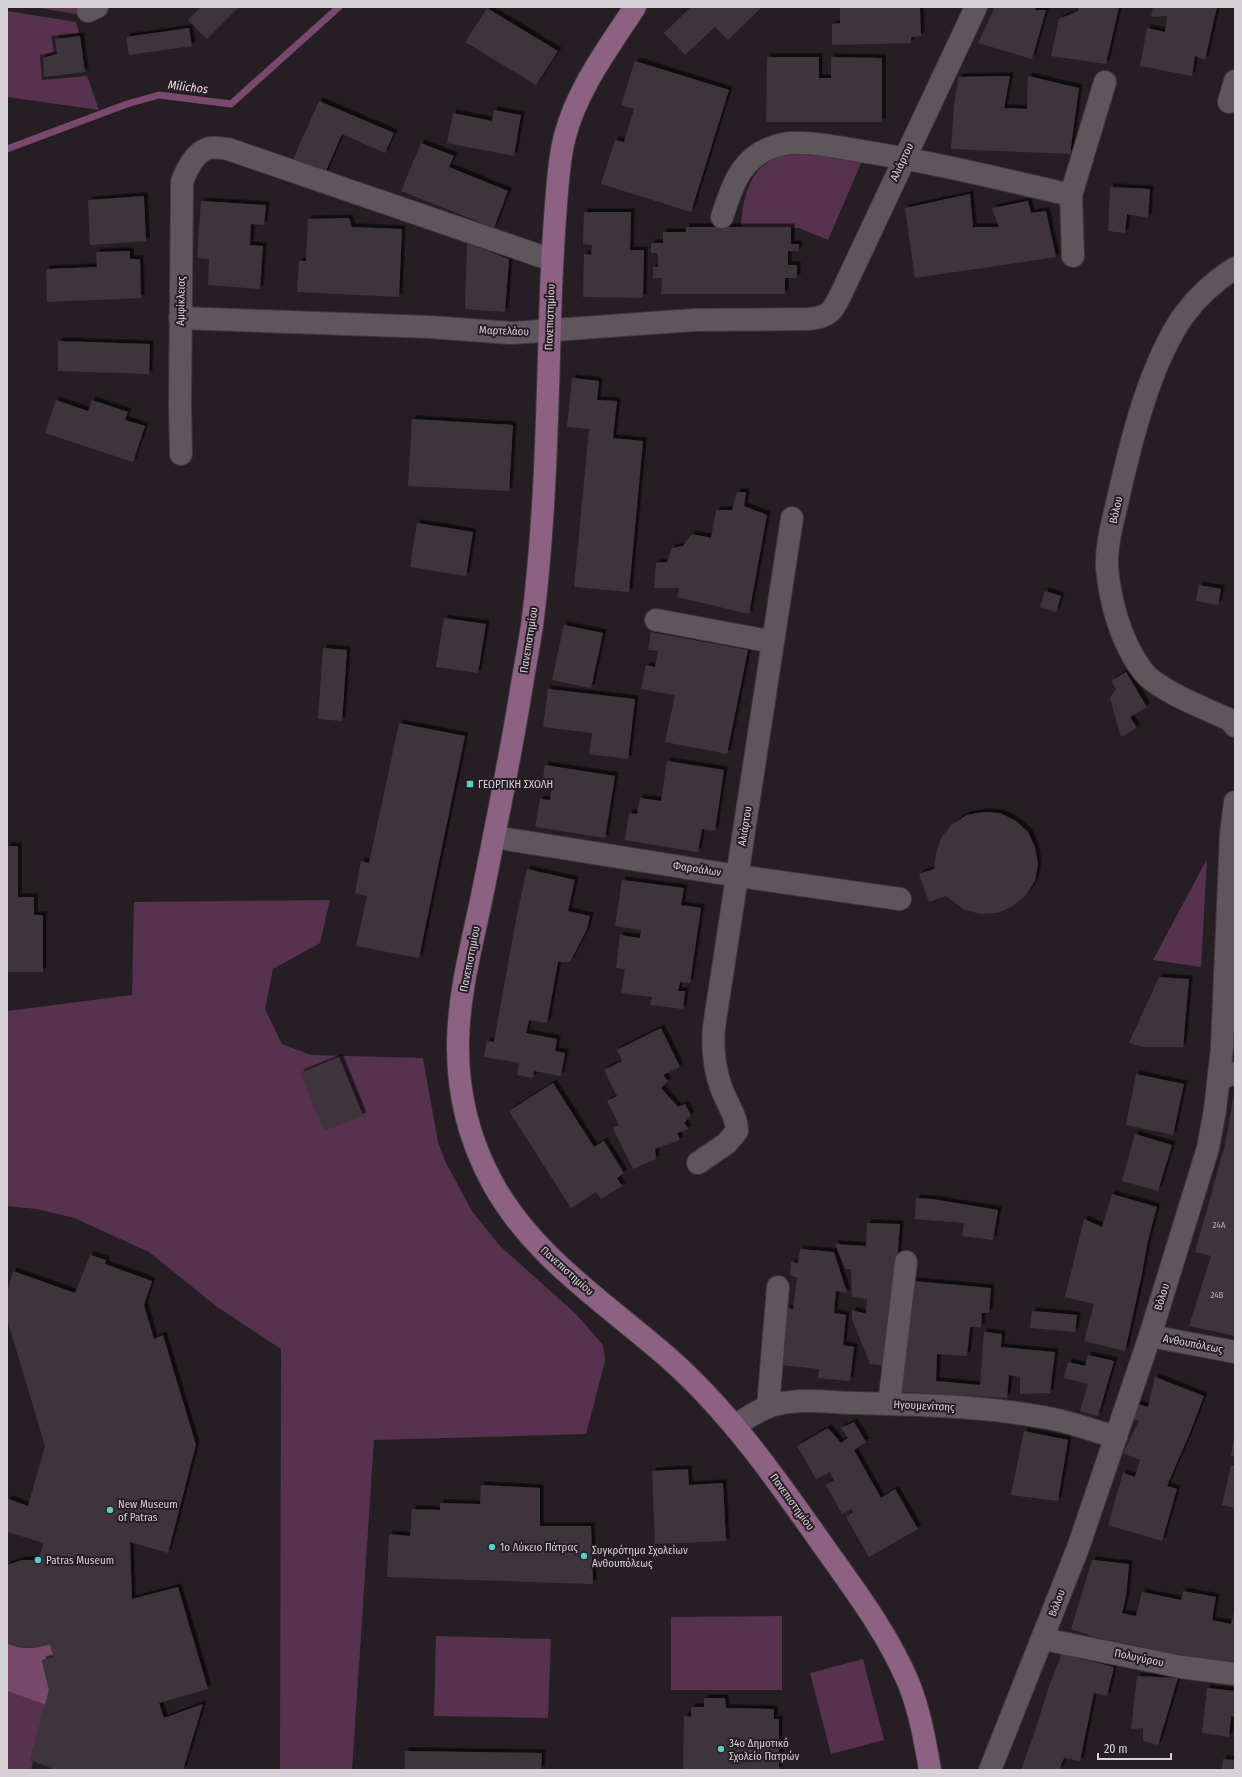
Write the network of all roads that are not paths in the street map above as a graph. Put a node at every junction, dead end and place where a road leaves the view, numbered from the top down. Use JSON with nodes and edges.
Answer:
{"nodes":[{"id":1,"x":635,"y":7,"type":"edge"},
{"id":2,"x":976,"y":7,"type":"edge"},
{"id":3,"x":1235,"y":81,"type":"edge"},
{"id":4,"x":1105,"y":82,"type":"dead end"},
{"id":5,"x":1229,"y":102,"type":"dead end"},
{"id":6,"x":905,"y":158,"type":"junction"},
{"id":7,"x":1071,"y":195,"type":"junction"},
{"id":8,"x":722,"y":217,"type":"dead end"},
{"id":9,"x":1073,"y":256,"type":"dead end"},
{"id":10,"x":552,"y":260,"type":"junction"},
{"id":11,"x":1235,"y":268,"type":"edge"},
{"id":12,"x":826,"y":316,"type":"joint"},
{"id":13,"x":180,"y":318,"type":"junction"},
{"id":14,"x":550,"y":331,"type":"junction"},
{"id":15,"x":181,"y":454,"type":"dead end"},
{"id":16,"x":792,"y":518,"type":"dead end"},
{"id":17,"x":656,"y":620,"type":"dead end"},
{"id":18,"x":773,"y":642,"type":"junction"},
{"id":19,"x":1235,"y":726,"type":"edge"},
{"id":20,"x":1235,"y":802,"type":"edge"},
{"id":21,"x":1233,"y":834,"type":"edge"},
{"id":22,"x":494,"y":837,"type":"junction"},
{"id":23,"x":738,"y":876,"type":"junction"},
{"id":24,"x":900,"y":899,"type":"dead end"},
{"id":25,"x":1227,"y":1076,"type":"edge"},
{"id":26,"x":698,"y":1163,"type":"dead end"},
{"id":27,"x":906,"y":1262,"type":"dead end"},
{"id":28,"x":778,"y":1287,"type":"dead end"},
{"id":29,"x":1150,"y":1336,"type":"junction"},
{"id":30,"x":1235,"y":1352,"type":"edge"},
{"id":31,"x":889,"y":1404,"type":"junction"},
{"id":32,"x":768,"y":1407,"type":"junction"},
{"id":33,"x":735,"y":1426,"type":"junction"},
{"id":34,"x":1116,"y":1438,"type":"junction"},
{"id":35,"x":1043,"y":1639,"type":"junction"},
{"id":36,"x":1235,"y":1674,"type":"edge"},
{"id":37,"x":930,"y":1770,"type":"edge"},
{"id":38,"x":990,"y":1770,"type":"edge"}],
"edges":[{"from":1,"to":10,"type":"main road","name":"Πανεπιστημίου"},
{"from":2,"to":6,"type":"street","name":"Αλιάρτου"},
{"from":3,"to":5,"type":"street"},
{"from":4,"to":7,"type":"street"},
{"from":6,"to":7,"type":"street"},
{"from":6,"to":8,"type":"street"},
{"from":6,"to":12,"type":"street","name":"Αλιάρτου"},
{"from":7,"to":9,"type":"street"},
{"from":10,"to":13,"type":"street","name":"Αμφίκλειας"},
{"from":10,"to":14,"type":"main road","name":"Πανεπιστημίου"},
{"from":11,"to":19,"type":"street","name":"Βόλου"},
{"from":12,"to":14,"type":"street","name":"Μαρτελάου"},
{"from":13,"to":14,"type":"street","name":"Μαρτελάου"},
{"from":13,"to":15,"type":"street","name":"Αμφίκλειας"},
{"from":14,"to":22,"type":"main road","name":"Πανεπιστημίου"},
{"from":16,"to":18,"type":"street","name":"Αλιάρτου"},
{"from":17,"to":18,"type":"street"},
{"from":18,"to":23,"type":"street","name":"Αλιάρτου"},
{"from":20,"to":21,"type":"street","name":"Βόλου"},
{"from":21,"to":25,"type":"street","name":"Βόλου"},
{"from":22,"to":23,"type":"street","name":"Φαρσάλων"},
{"from":22,"to":33,"type":"main road","name":"Πανεπιστημίου"},
{"from":23,"to":24,"type":"street","name":"Φαρσάλων"},
{"from":23,"to":26,"type":"street","name":"Αλιάρτου"},
{"from":25,"to":29,"type":"street","name":"Βόλου"},
{"from":27,"to":31,"type":"street"},
{"from":28,"to":32,"type":"street"},
{"from":29,"to":30,"type":"street","name":"Ανθουπόλεως"},
{"from":29,"to":34,"type":"street","name":"Βόλου"},
{"from":31,"to":32,"type":"street","name":"Ηγουμενίτσης"},
{"from":31,"to":34,"type":"street","name":"Ηγουμενίτσης"},
{"from":32,"to":33,"type":"street","name":"Ηγουμενίτσης"},
{"from":33,"to":37,"type":"main road","name":"Πανεπιστημίου"},
{"from":34,"to":35,"type":"street","name":"Βόλου"},
{"from":35,"to":36,"type":"street","name":"Πολυγύρου"},
{"from":35,"to":38,"type":"street","name":"Βόλου"}]}
